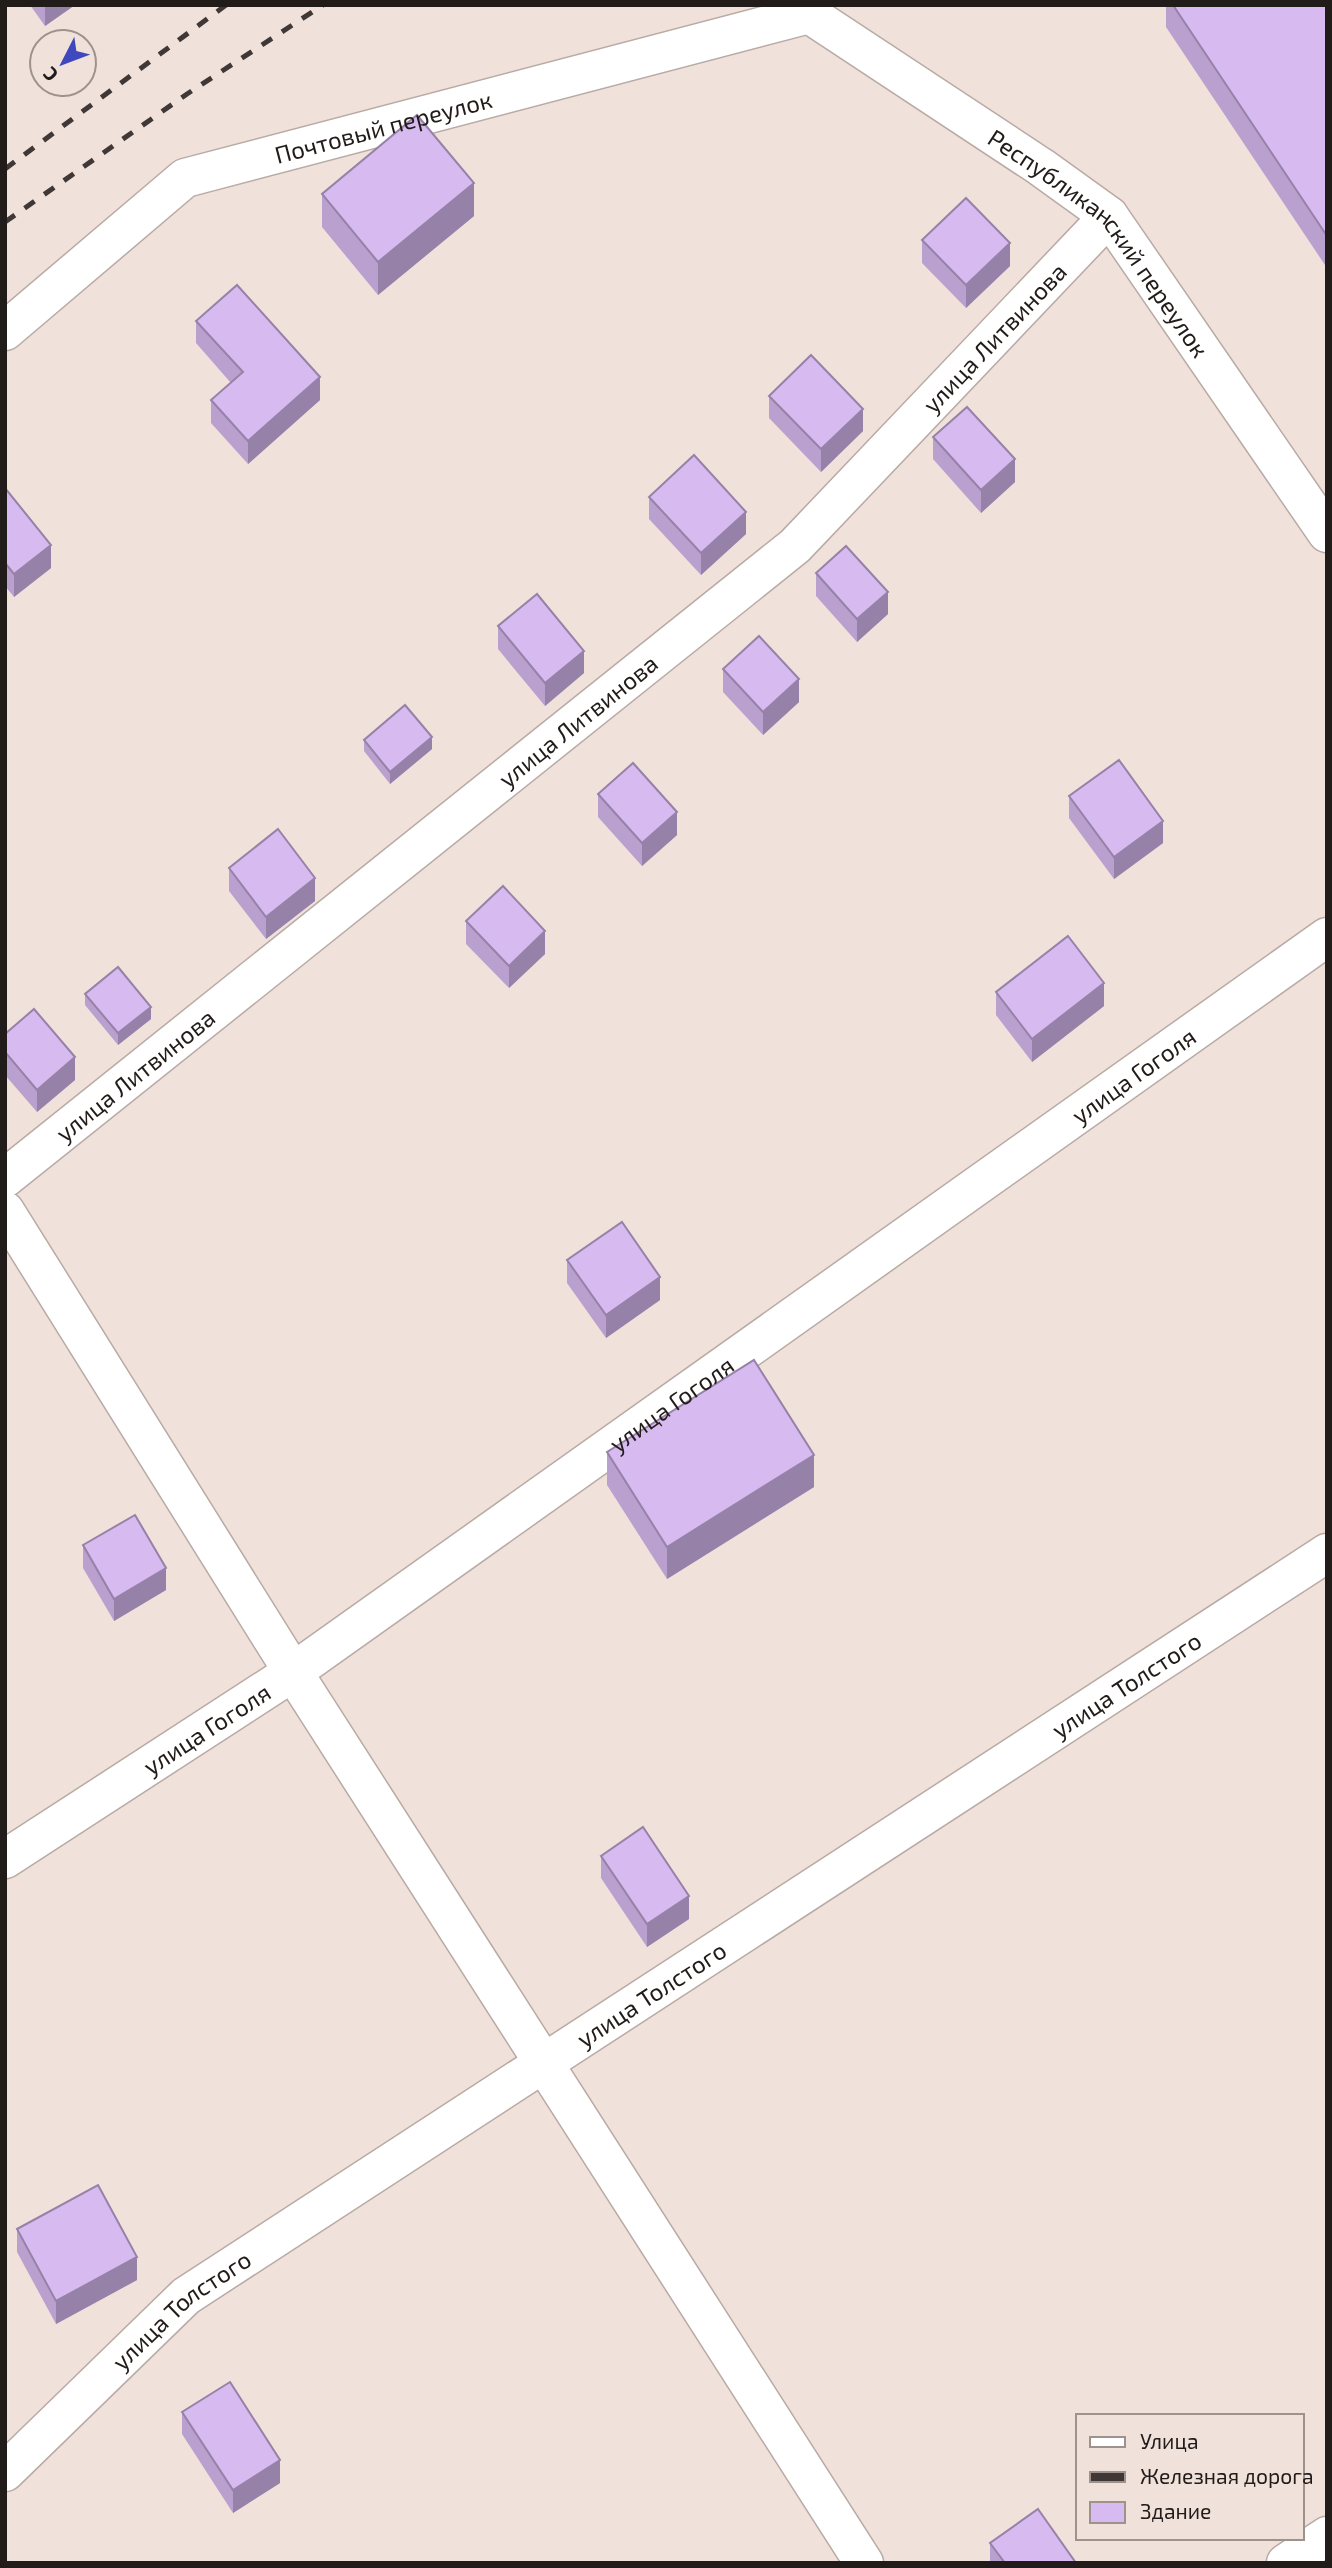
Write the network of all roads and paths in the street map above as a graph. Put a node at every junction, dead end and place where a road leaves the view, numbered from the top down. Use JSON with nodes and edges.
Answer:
{"nodes":[{"id":1,"x":806,"y":10,"type":"edge"},
{"id":2,"x":1109,"y":216,"type":"junction"},
{"id":3,"x":5,"y":331,"type":"edge"},
{"id":4,"x":1327,"y":533,"type":"edge"},
{"id":5,"x":1327,"y":937,"type":"edge"},
{"id":6,"x":5,"y":1178,"type":"edge"},
{"id":7,"x":5,"y":1211,"type":"edge"},
{"id":8,"x":1327,"y":1553,"type":"edge"},
{"id":9,"x":293,"y":1672,"type":"junction"},
{"id":10,"x":5,"y":1859,"type":"edge"},
{"id":11,"x":544,"y":2063,"type":"junction"},
{"id":12,"x":5,"y":2472,"type":"edge"},
{"id":13,"x":1327,"y":2536,"type":"edge"},
{"id":14,"x":864,"y":2563,"type":"edge"},
{"id":15,"x":1286,"y":2563,"type":"edge"}],
"edges":[{"from":1,"to":2,"type":"street","name":"Республиканский переулок"},
{"from":1,"to":3,"type":"street","name":"Почтовый переулок"},
{"from":2,"to":4,"type":"street","name":"Республиканский переулок"},
{"from":2,"to":6,"type":"street","name":"улица Литвинова"},
{"from":5,"to":9,"type":"street","name":"улица Гоголя"},
{"from":7,"to":9,"type":"street"},
{"from":8,"to":11,"type":"street","name":"улица Толстого"},
{"from":9,"to":10,"type":"street","name":"улица Гоголя"},
{"from":9,"to":11,"type":"street"},
{"from":11,"to":12,"type":"street","name":"улица Толстого"},
{"from":11,"to":14,"type":"street"},
{"from":13,"to":15,"type":"street"}]}
